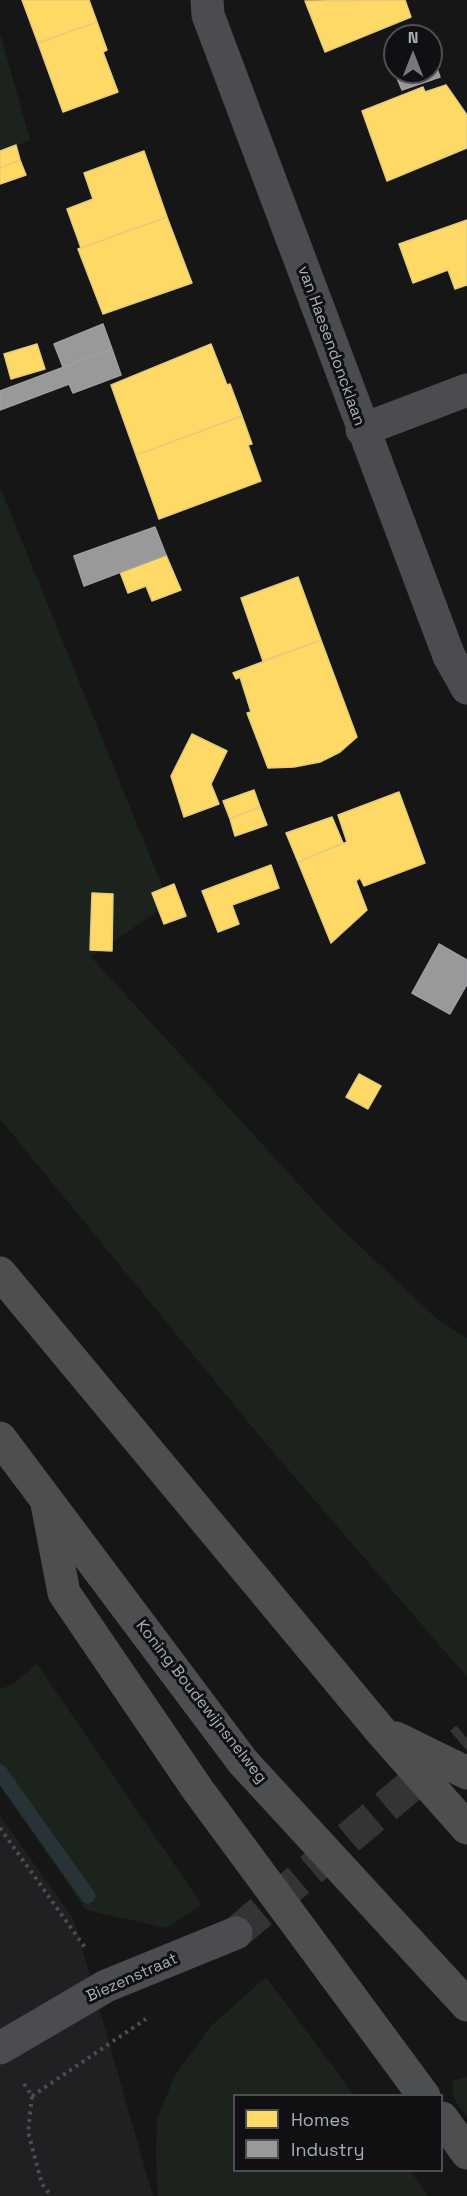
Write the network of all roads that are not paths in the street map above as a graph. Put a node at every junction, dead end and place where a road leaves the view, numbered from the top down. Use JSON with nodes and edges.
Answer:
{"nodes":[{"id":1,"x":207,"y":0,"type":"edge"},
{"id":2,"x":467,"y":390,"type":"edge"},
{"id":3,"x":362,"y":429,"type":"junction"},
{"id":4,"x":467,"y":688,"type":"edge"},
{"id":5,"x":0,"y":1273,"type":"edge"},
{"id":6,"x":0,"y":1438,"type":"edge"},
{"id":7,"x":46,"y":1497,"type":"junction"},
{"id":8,"x":380,"y":1730,"type":"junction"},
{"id":9,"x":467,"y":1773,"type":"edge"},
{"id":10,"x":467,"y":1828,"type":"edge"},
{"id":11,"x":236,"y":1933,"type":"tunnel mouth"},
{"id":12,"x":467,"y":2005,"type":"edge"},
{"id":13,"x":0,"y":2048,"type":"edge"},
{"id":14,"x":423,"y":2094,"type":"edge"},
{"id":15,"x":443,"y":2121,"type":"edge"},
{"id":16,"x":467,"y":2153,"type":"edge"}],
"edges":[{"from":1,"to":3,"type":"street","name":"van Haesendoncklaan"},
{"from":2,"to":3,"type":"street"},
{"from":3,"to":4,"type":"street","name":"van Haesendoncklaan"},
{"from":5,"to":8,"type":"highway"},
{"from":6,"to":7,"type":"highway","name":"Koning Boudewijnsnelweg"},
{"from":7,"to":12,"type":"highway","name":"Koning Boudewijnsnelweg"},
{"from":7,"to":14,"type":"highway"},
{"from":8,"to":9,"type":"highway"},
{"from":8,"to":10,"type":"highway"},
{"from":11,"to":13,"type":"street","name":"Biezenstraat"},
{"from":15,"to":16,"type":"highway"}]}
